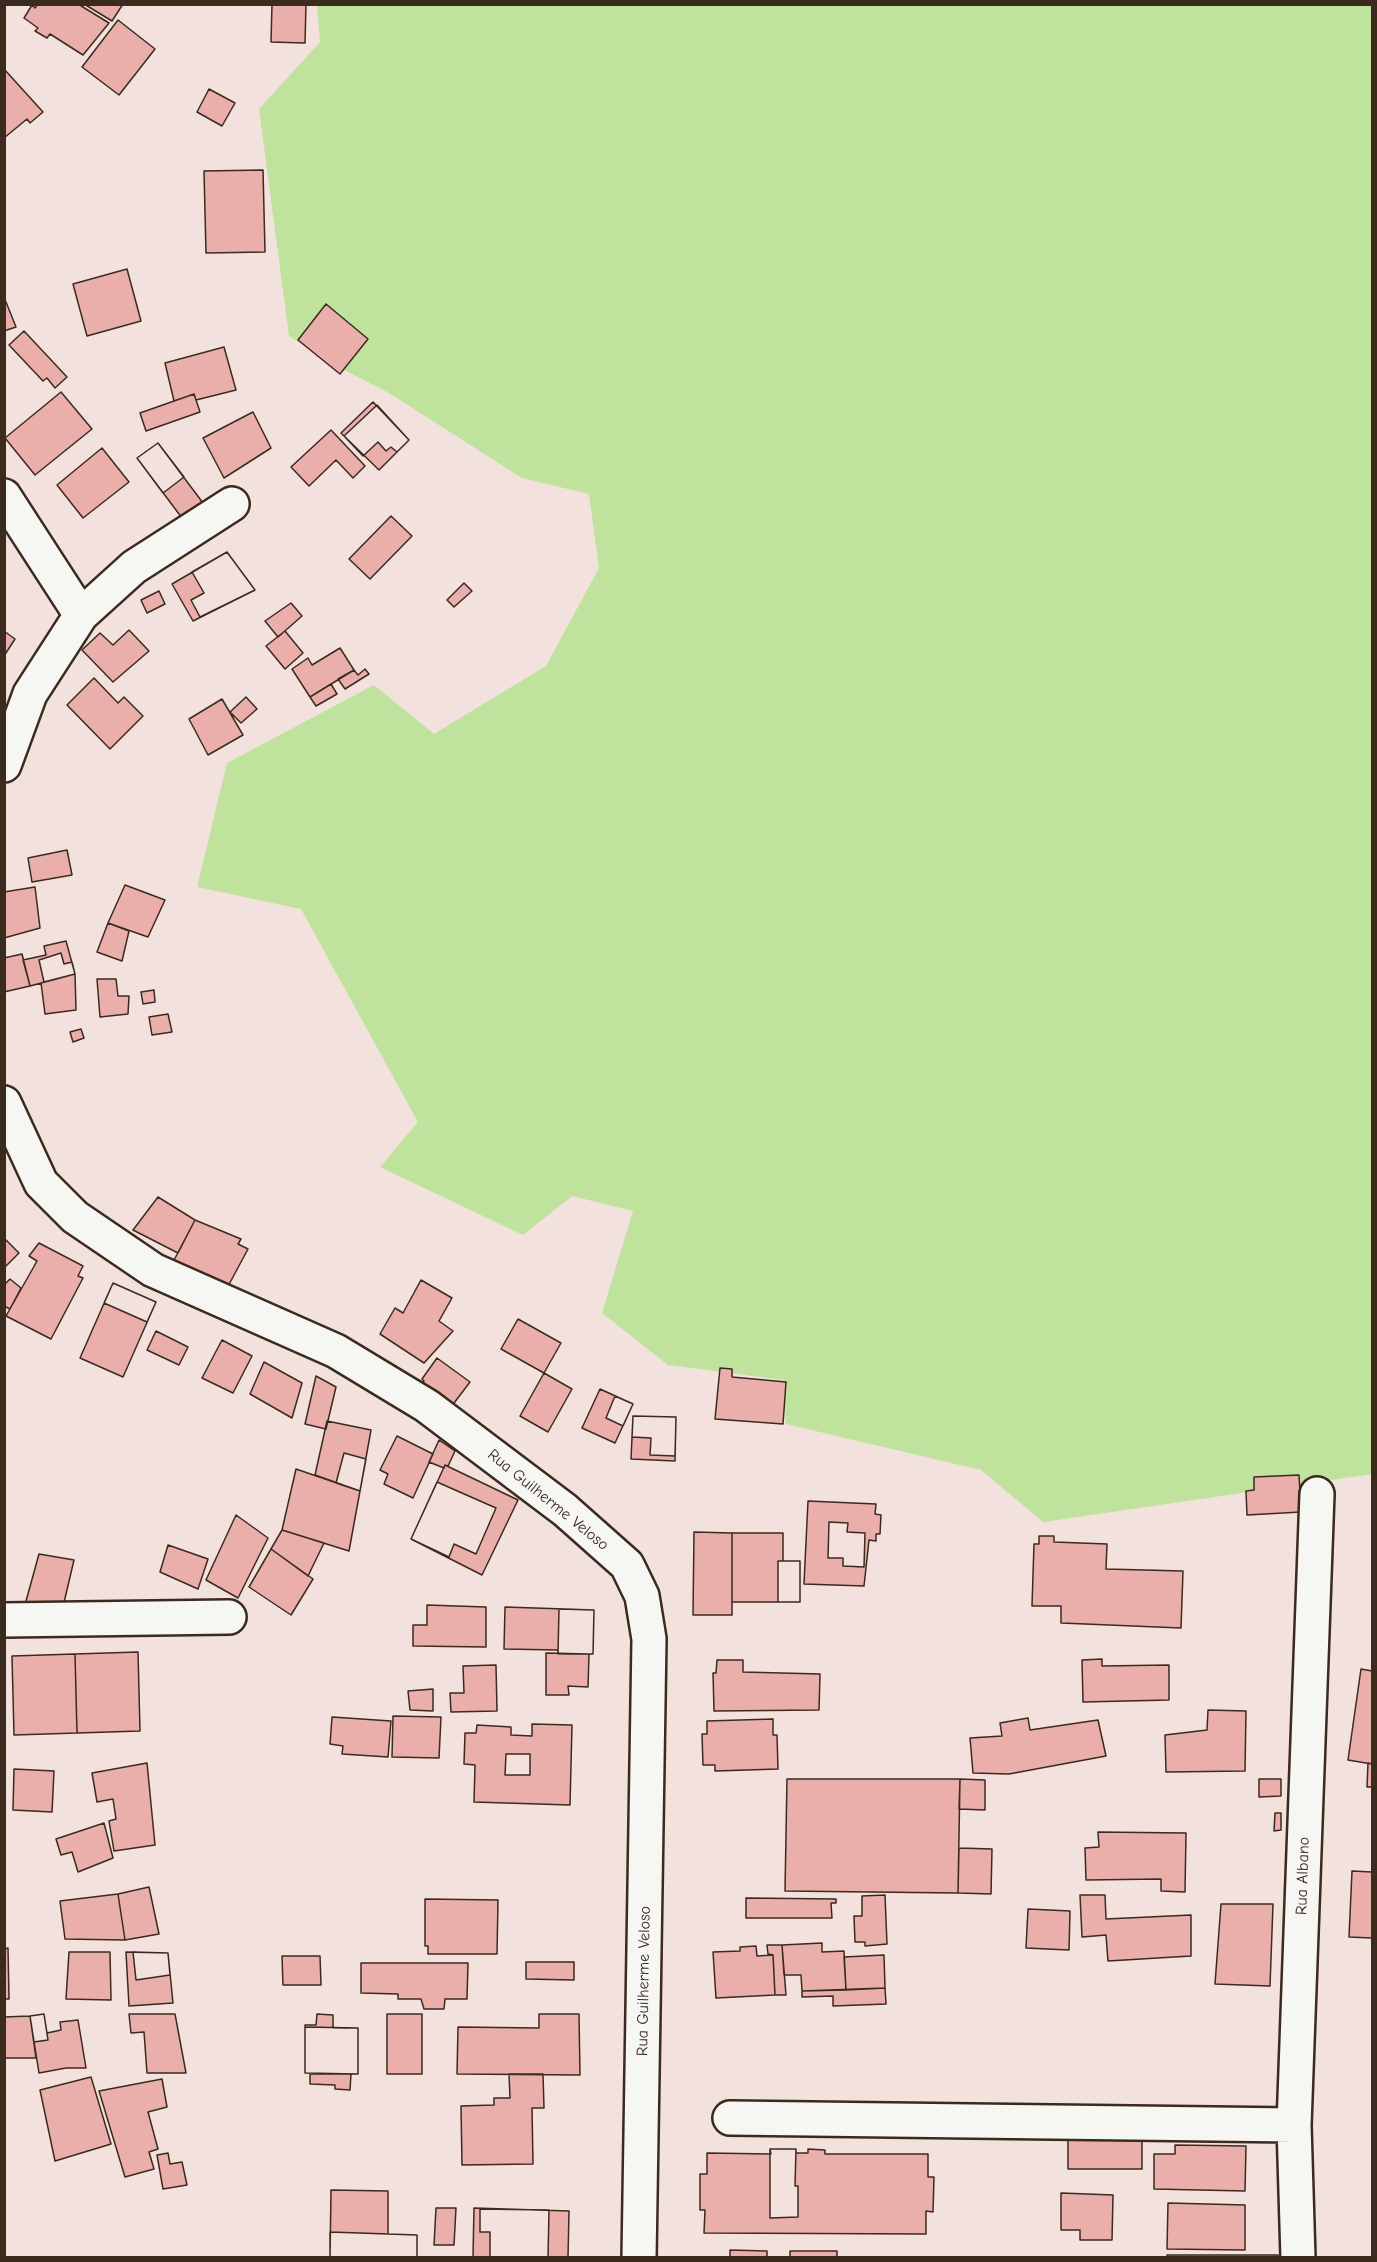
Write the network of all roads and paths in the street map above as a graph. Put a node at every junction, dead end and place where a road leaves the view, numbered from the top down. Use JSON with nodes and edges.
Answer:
{"nodes":[{"id":1,"x":4,"y":496,"type":"edge"},
{"id":2,"x":232,"y":504,"type":"dead end"},
{"id":3,"x":81,"y":615,"type":"junction"},
{"id":4,"x":4,"y":765,"type":"edge"},
{"id":5,"x":4,"y":1102,"type":"edge"},
{"id":6,"x":1317,"y":1494,"type":"dead end"},
{"id":7,"x":229,"y":1617,"type":"dead end"},
{"id":8,"x":4,"y":1620,"type":"edge"},
{"id":9,"x":730,"y":2118,"type":"dead end"},
{"id":10,"x":1294,"y":2124,"type":"junction"},
{"id":11,"x":639,"y":2258,"type":"edge"},
{"id":12,"x":1298,"y":2258,"type":"edge"}],
"edges":[{"from":1,"to":3,"type":"street"},
{"from":2,"to":3,"type":"street"},
{"from":3,"to":4,"type":"street"},
{"from":5,"to":11,"type":"street","name":"Rua Guilherme Veloso"},
{"from":6,"to":10,"type":"street","name":"Rua Albano"},
{"from":7,"to":8,"type":"street"},
{"from":9,"to":10,"type":"street"},
{"from":10,"to":12,"type":"street","name":"Rua Albano"}]}
